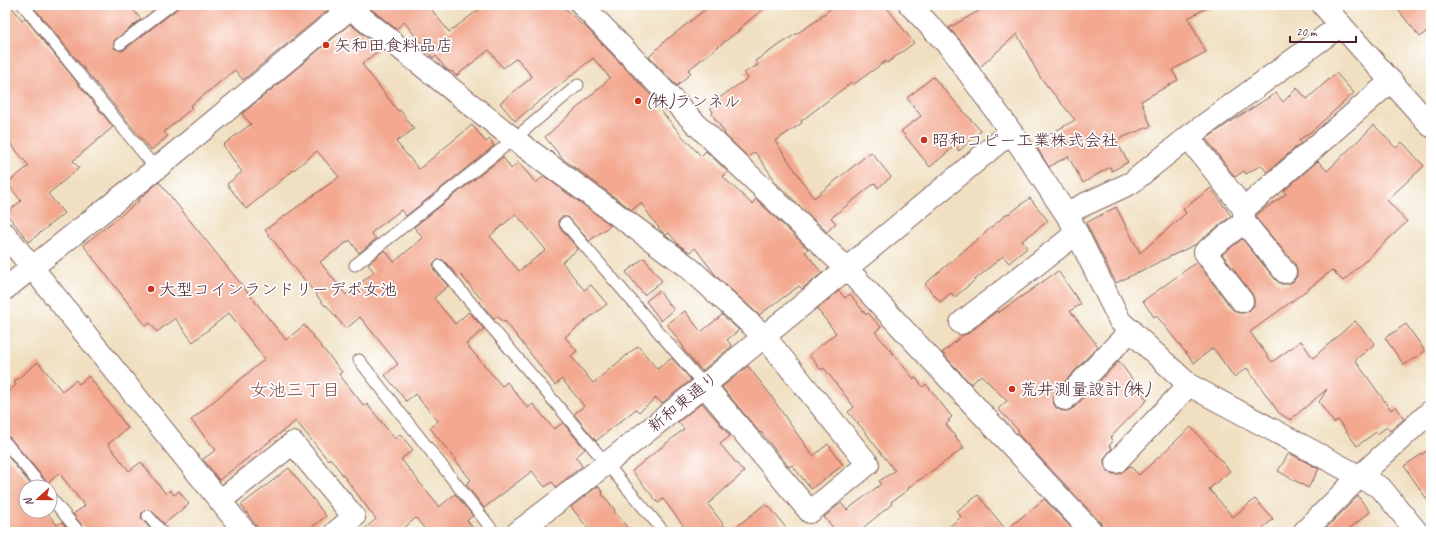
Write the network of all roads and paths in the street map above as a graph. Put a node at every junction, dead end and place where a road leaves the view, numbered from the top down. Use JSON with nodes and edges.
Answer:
{"nodes":[{"id":1,"x":23,"y":5,"type":"edge"},
{"id":2,"x":171,"y":5,"type":"edge"},
{"id":3,"x":582,"y":5,"type":"edge"},
{"id":4,"x":910,"y":5,"type":"edge"},
{"id":5,"x":1323,"y":5,"type":"edge"},
{"id":6,"x":349,"y":6,"type":"edge"},
{"id":7,"x":1341,"y":25,"type":"junction"},
{"id":8,"x":120,"y":44,"type":"dead end"},
{"id":9,"x":1391,"y":81,"type":"junction"},
{"id":10,"x":578,"y":85,"type":"dead end"},
{"id":11,"x":1431,"y":126,"type":"edge"},
{"id":12,"x":1011,"y":132,"type":"junction"},
{"id":13,"x":1188,"y":137,"type":"junction"},
{"id":14,"x":514,"y":139,"type":"junction"},
{"id":15,"x":156,"y":169,"type":"junction"},
{"id":16,"x":1066,"y":214,"type":"junction"},
{"id":17,"x":1244,"y":215,"type":"junction"},
{"id":18,"x":565,"y":223,"type":"dead end"},
{"id":19,"x":1077,"y":233,"type":"junction"},
{"id":20,"x":5,"y":234,"type":"edge"},
{"id":21,"x":355,"y":265,"type":"dead end"},
{"id":22,"x":440,"y":266,"type":"dead end"},
{"id":23,"x":32,"y":267,"type":"junction"},
{"id":24,"x":847,"y":269,"type":"junction"},
{"id":25,"x":1285,"y":272,"type":"dead end"},
{"id":26,"x":5,"y":289,"type":"edge"},
{"id":27,"x":1242,"y":302,"type":"dead end"},
{"id":28,"x":961,"y":323,"type":"dead end"},
{"id":29,"x":1130,"y":330,"type":"junction"},
{"id":30,"x":764,"y":336,"type":"junction"},
{"id":31,"x":359,"y":360,"type":"dead end"},
{"id":32,"x":704,"y":385,"type":"junction"},
{"id":33,"x":1189,"y":385,"type":"junction"},
{"id":34,"x":1065,"y":399,"type":"dead end"},
{"id":35,"x":1431,"y":411,"type":"edge"},
{"id":36,"x":5,"y":442,"type":"edge"},
{"id":37,"x":1116,"y":462,"type":"dead end"},
{"id":38,"x":607,"y":464,"type":"junction"},
{"id":39,"x":1360,"y":476,"type":"junction"},
{"id":40,"x":35,"y":479,"type":"edge"},
{"id":41,"x":220,"y":500,"type":"junction"},
{"id":42,"x":58,"y":507,"type":"edge"},
{"id":43,"x":148,"y":516,"type":"dead end"},
{"id":44,"x":78,"y":532,"type":"edge"},
{"id":45,"x":162,"y":532,"type":"edge"},
{"id":46,"x":245,"y":532,"type":"edge"},
{"id":47,"x":336,"y":532,"type":"edge"},
{"id":48,"x":494,"y":532,"type":"edge"},
{"id":49,"x":518,"y":532,"type":"edge"},
{"id":50,"x":664,"y":532,"type":"edge"},
{"id":51,"x":1092,"y":532,"type":"edge"},
{"id":52,"x":1304,"y":532,"type":"edge"},
{"id":53,"x":1417,"y":532,"type":"edge"}],
"edges":[{"from":1,"to":15,"type":"lane"},
{"from":2,"to":8,"type":"lane"},
{"from":3,"to":24,"type":"street"},
{"from":4,"to":12,"type":"street"},
{"from":5,"to":7,"type":"street"},
{"from":6,"to":14,"type":"street"},
{"from":6,"to":15,"type":"street"},
{"from":7,"to":9,"type":"street"},
{"from":7,"to":13,"type":"street"},
{"from":9,"to":11,"type":"street"},
{"from":9,"to":17,"type":"street"},
{"from":10,"to":14,"type":"lane"},
{"from":12,"to":16,"type":"street"},
{"from":12,"to":24,"type":"street","name":"新和東通り"},
{"from":13,"to":16,"type":"street"},
{"from":13,"to":17,"type":"street"},
{"from":14,"to":21,"type":"lane"},
{"from":14,"to":30,"type":"street"},
{"from":15,"to":23,"type":"street"},
{"from":16,"to":19,"type":"street"},
{"from":17,"to":25,"type":"street"},
{"from":17,"to":27,"type":"street"},
{"from":18,"to":32,"type":"lane"},
{"from":19,"to":28,"type":"street"},
{"from":19,"to":29,"type":"street"},
{"from":20,"to":23,"type":"street"},
{"from":22,"to":38,"type":"lane"},
{"from":23,"to":26,"type":"street"},
{"from":23,"to":41,"type":"street"},
{"from":24,"to":30,"type":"street","name":"新和東通り"},
{"from":24,"to":51,"type":"street"},
{"from":29,"to":33,"type":"street"},
{"from":29,"to":34,"type":"street"},
{"from":30,"to":32,"type":"street","name":"新和東通り"},
{"from":30,"to":32,"type":"street"},
{"from":31,"to":48,"type":"lane"},
{"from":32,"to":38,"type":"street","name":"新和東通り"},
{"from":33,"to":37,"type":"street"},
{"from":33,"to":39,"type":"street"},
{"from":35,"to":39,"type":"street"},
{"from":36,"to":40,"type":"lane"},
{"from":38,"to":49,"type":"street","name":"新和東通り"},
{"from":38,"to":50,"type":"lane"},
{"from":39,"to":52,"type":"street"},
{"from":39,"to":53,"type":"street"},
{"from":41,"to":46,"type":"street"},
{"from":41,"to":47,"type":"street"},
{"from":42,"to":44,"type":"lane"},
{"from":43,"to":45,"type":"lane"}]}
